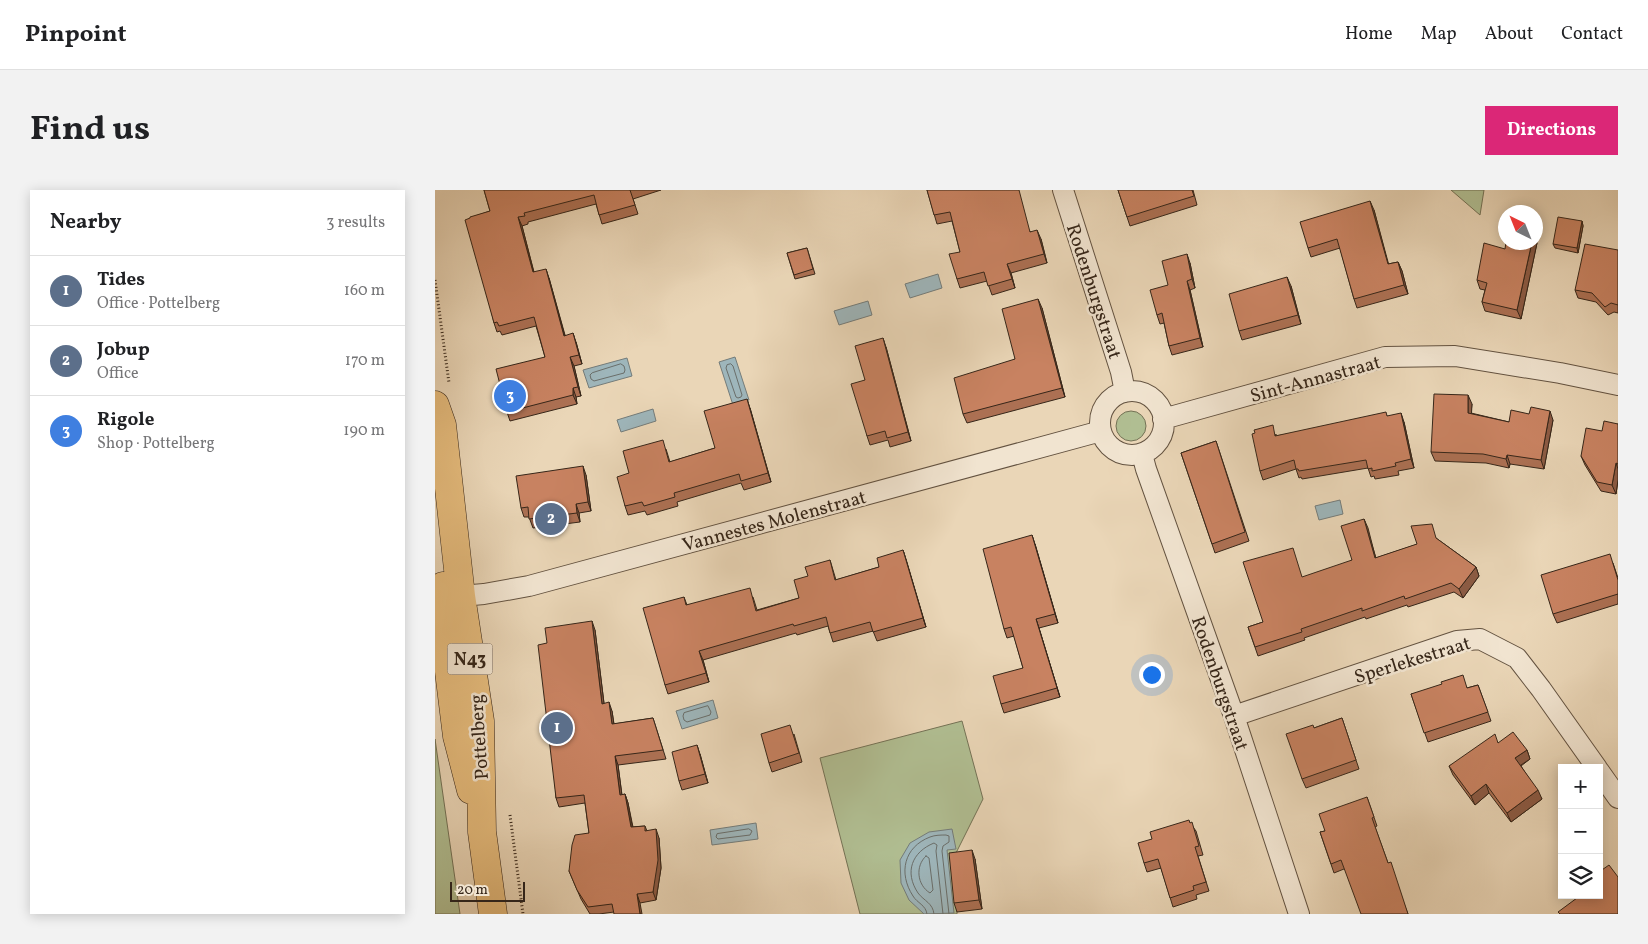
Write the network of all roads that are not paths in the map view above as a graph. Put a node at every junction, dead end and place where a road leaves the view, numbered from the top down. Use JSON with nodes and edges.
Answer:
{"nodes":[{"id":1,"x":1063,"y":190,"type":"edge"},
{"id":2,"x":1618,"y":385,"type":"edge"},
{"id":3,"x":1125,"y":392,"type":"junction"},
{"id":4,"x":443,"y":398,"type":"edge"},
{"id":5,"x":1163,"y":419,"type":"junction"},
{"id":6,"x":1101,"y":431,"type":"junction"},
{"id":7,"x":1142,"y":454,"type":"junction"},
{"id":8,"x":435,"y":525,"type":"edge"},
{"id":9,"x":453,"y":596,"type":"junction"},
{"id":10,"x":451,"y":654,"type":"edge"},
{"id":11,"x":1234,"y":716,"type":"junction"},
{"id":12,"x":1594,"y":764,"type":"edge"},
{"id":13,"x":1603,"y":777,"type":"edge"},
{"id":14,"x":1618,"y":798,"type":"edge"},
{"id":15,"x":493,"y":914,"type":"edge"},
{"id":16,"x":1299,"y":914,"type":"edge"}],
"edges":[{"from":1,"to":3,"type":"street","name":"Rodenburgstraat"},
{"from":2,"to":5,"type":"street","name":"Sint-Annastraat"},
{"from":3,"to":5,"type":"street"},
{"from":3,"to":6,"type":"street"},
{"from":4,"to":9,"type":"main road","name":"Pottelberg","number":"N43"},
{"from":5,"to":7,"type":"street"},
{"from":6,"to":7,"type":"street"},
{"from":6,"to":9,"type":"street","name":"Vannestes Molenstraat"},
{"from":7,"to":11,"type":"street","name":"Rodenburgstraat"},
{"from":8,"to":9,"type":"main road","name":"Pottelberg","number":"N43"},
{"from":9,"to":10,"type":"main road","name":"Pottelberg","number":"N43"},
{"from":10,"to":15,"type":"main road","name":"Pottelberg","number":"N43"},
{"from":11,"to":12,"type":"street","name":"Sperlekestraat"},
{"from":11,"to":16,"type":"street","name":"Rodenburgstraat"},
{"from":13,"to":14,"type":"street"}]}
